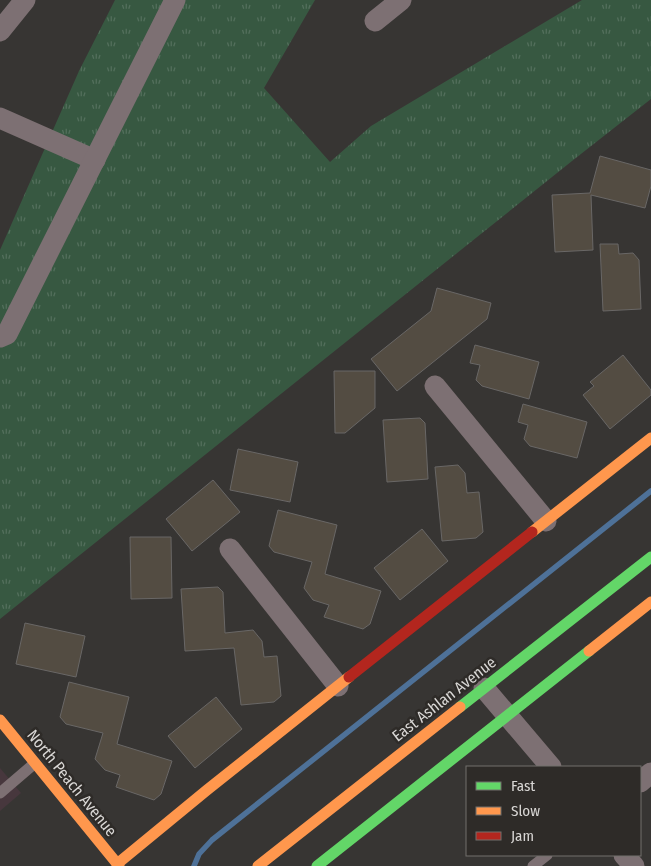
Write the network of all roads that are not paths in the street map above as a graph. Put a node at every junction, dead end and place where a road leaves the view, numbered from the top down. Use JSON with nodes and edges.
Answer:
{"nodes":[{"id":1,"x":25,"y":0,"type":"edge"},
{"id":2,"x":175,"y":0,"type":"edge"},
{"id":3,"x":401,"y":0,"type":"edge"},
{"id":4,"x":375,"y":21,"type":"dead end"},
{"id":5,"x":0,"y":31,"type":"edge"},
{"id":6,"x":0,"y":118,"type":"edge"},
{"id":7,"x":95,"y":160,"type":"junction"},
{"id":8,"x":0,"y":337,"type":"edge"},
{"id":9,"x":434,"y":386,"type":"dead end"},
{"id":10,"x":651,"y":438,"type":"edge"},
{"id":11,"x":546,"y":521,"type":"junction"},
{"id":12,"x":230,"y":549,"type":"dead end"},
{"id":13,"x":651,"y":557,"type":"edge"},
{"id":14,"x":634,"y":570,"type":"junction"},
{"id":15,"x":651,"y":602,"type":"edge"},
{"id":16,"x":595,"y":616,"type":"dead end"},
{"id":17,"x":338,"y":686,"type":"junction"},
{"id":18,"x":499,"y":701,"type":"junction"},
{"id":19,"x":0,"y":720,"type":"edge"},
{"id":20,"x":35,"y":763,"type":"junction"},
{"id":21,"x":550,"y":766,"type":"edge"},
{"id":22,"x":651,"y":773,"type":"edge"},
{"id":23,"x":641,"y":781,"type":"edge"},
{"id":24,"x":0,"y":793,"type":"edge"},
{"id":25,"x":546,"y":856,"type":"edge"},
{"id":26,"x":625,"y":856,"type":"edge"},
{"id":27,"x":118,"y":865,"type":"edge"},
{"id":28,"x":258,"y":866,"type":"edge"},
{"id":29,"x":317,"y":866,"type":"edge"},
{"id":30,"x":533,"y":866,"type":"edge"},
{"id":31,"x":634,"y":866,"type":"edge"}],
"edges":[{"from":1,"to":5,"type":"street"},
{"from":2,"to":7,"type":"street"},
{"from":3,"to":4,"type":"street"},
{"from":6,"to":7,"type":"street"},
{"from":7,"to":8,"type":"street"},
{"from":9,"to":11,"type":"street"},
{"from":10,"to":11,"type":"main road"},
{"from":11,"to":17,"type":"main road"},
{"from":12,"to":17,"type":"street"},
{"from":13,"to":14,"type":"main road","name":"East Ashlan Avenue"},
{"from":14,"to":16,"type":"main road"},
{"from":14,"to":18,"type":"main road","name":"East Ashlan Avenue"},
{"from":15,"to":18,"type":"main road","name":"East Ashlan Avenue"},
{"from":17,"to":27,"type":"main road"},
{"from":18,"to":21,"type":"street"},
{"from":18,"to":28,"type":"main road","name":"East Ashlan Avenue"},
{"from":18,"to":29,"type":"main road","name":"East Ashlan Avenue"},
{"from":19,"to":20,"type":"main road","name":"North Peach Avenue"},
{"from":20,"to":24,"type":"lane"},
{"from":20,"to":27,"type":"main road","name":"North Peach Avenue"},
{"from":22,"to":23,"type":"street"},
{"from":25,"to":30,"type":"lane"},
{"from":26,"to":31,"type":"street"}]}
